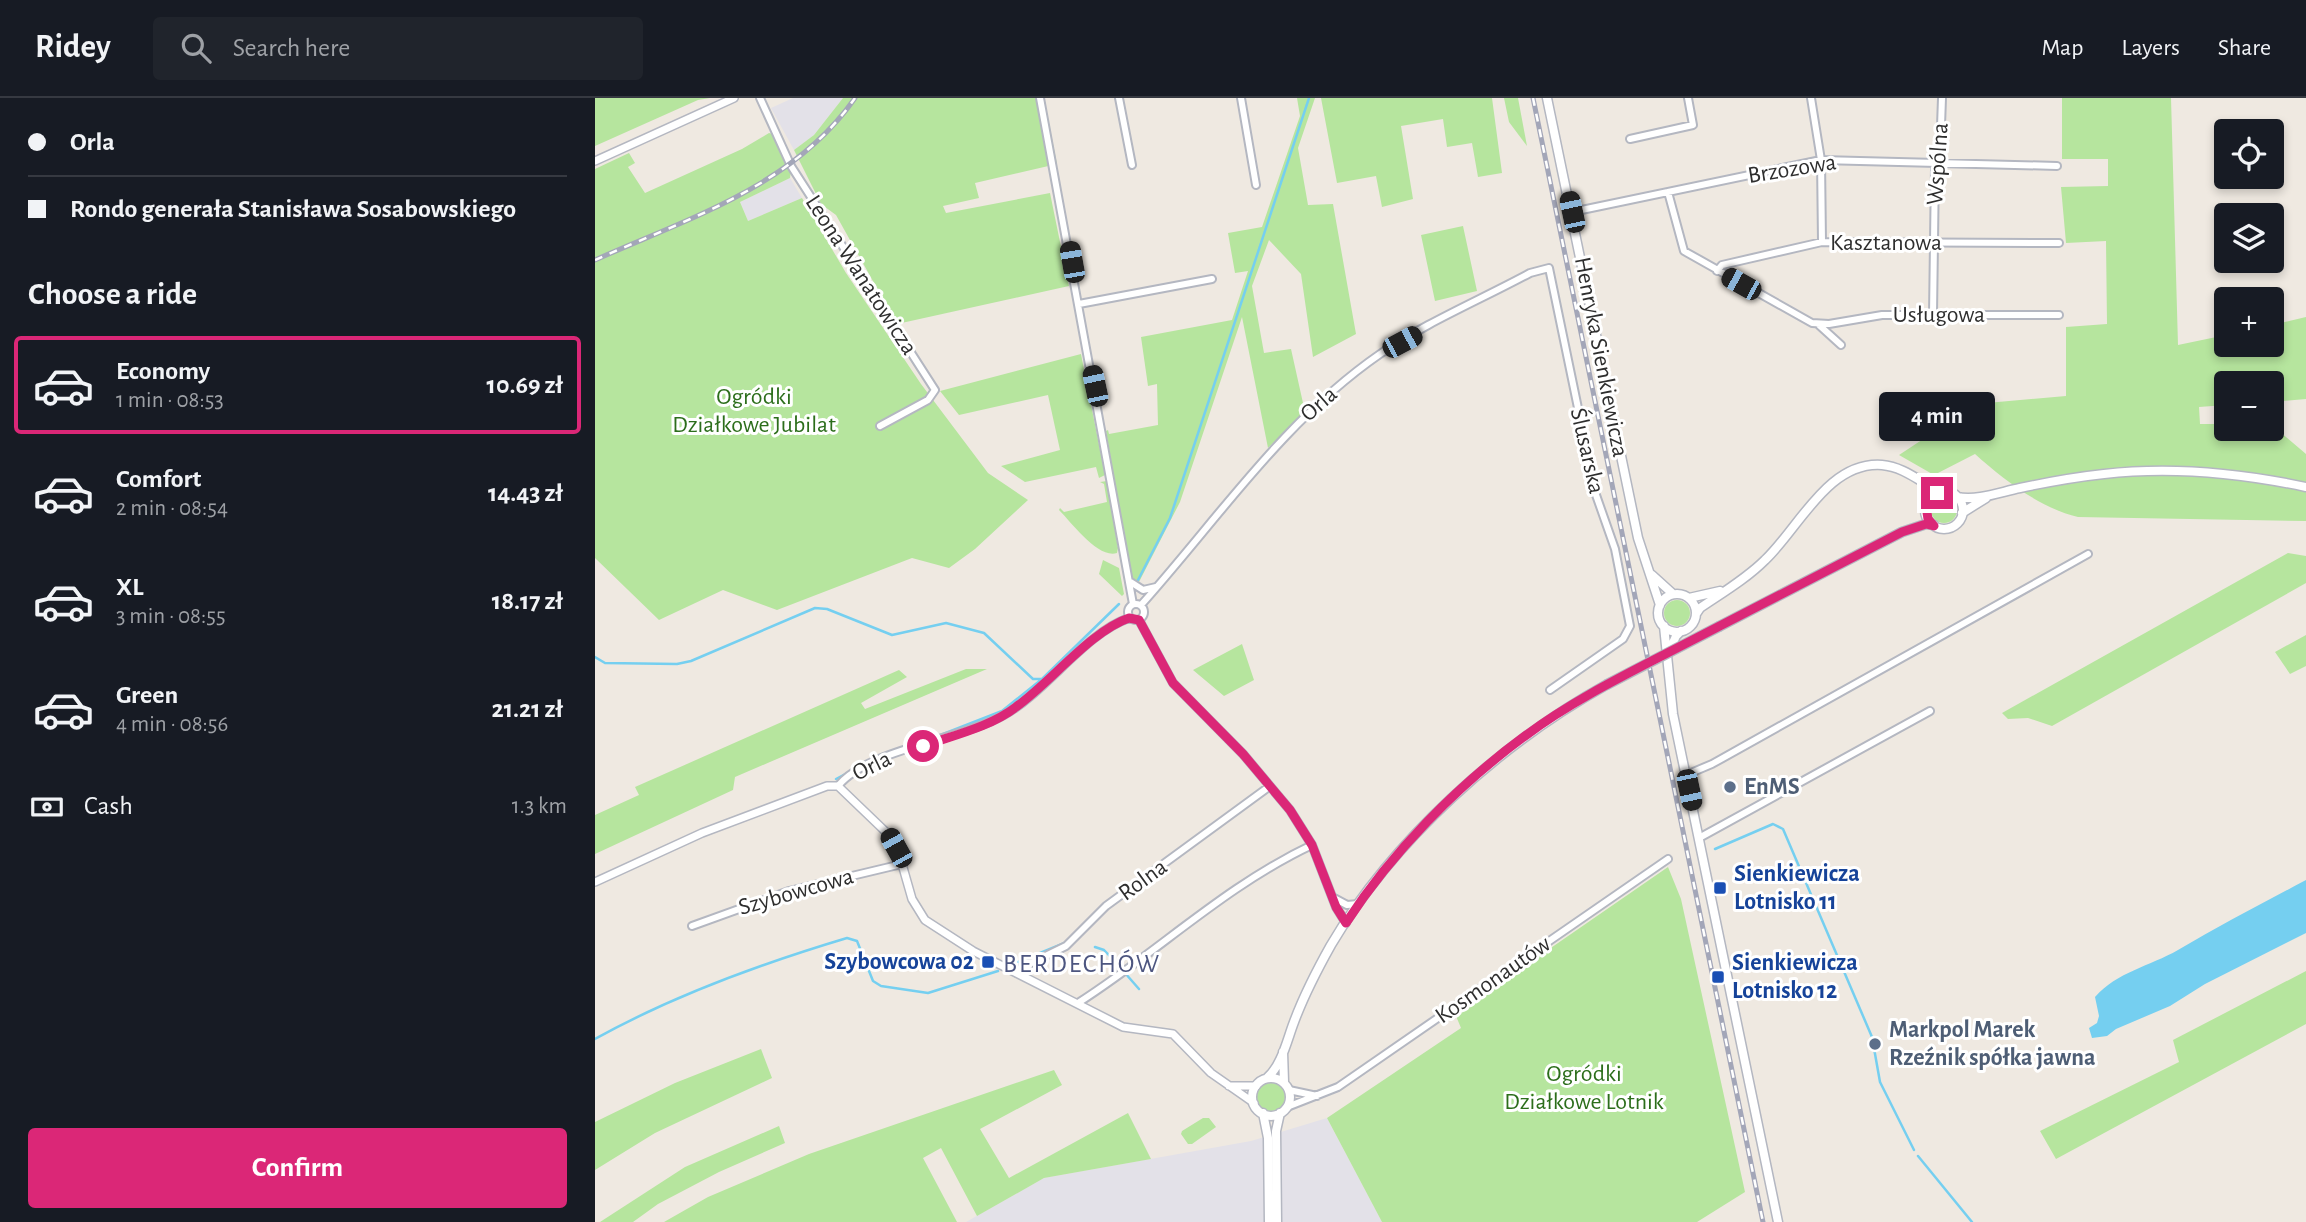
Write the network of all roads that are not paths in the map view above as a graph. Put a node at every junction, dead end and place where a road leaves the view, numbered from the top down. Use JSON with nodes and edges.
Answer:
{"nodes":[{"id":1,"x":734,"y":98,"type":"edge"},
{"id":2,"x":761,"y":98,"type":"edge"},
{"id":3,"x":1040,"y":98,"type":"edge"},
{"id":4,"x":1119,"y":98,"type":"edge"},
{"id":5,"x":1241,"y":98,"type":"edge"},
{"id":6,"x":1548,"y":98,"type":"edge"},
{"id":7,"x":1689,"y":98,"type":"edge"},
{"id":8,"x":1811,"y":98,"type":"edge"},
{"id":9,"x":1942,"y":98,"type":"edge"},
{"id":10,"x":1630,"y":139,"type":"dead end"},
{"id":11,"x":1821,"y":160,"type":"junction"},
{"id":12,"x":595,"y":161,"type":"edge"},
{"id":13,"x":1937,"y":162,"type":"junction"},
{"id":14,"x":1132,"y":165,"type":"dead end"},
{"id":15,"x":2057,"y":166,"type":"dead end"},
{"id":16,"x":1256,"y":185,"type":"dead end"},
{"id":17,"x":1668,"y":192,"type":"junction"},
{"id":18,"x":1572,"y":212,"type":"junction"},
{"id":19,"x":1822,"y":243,"type":"junction"},
{"id":20,"x":1934,"y":243,"type":"junction"},
{"id":21,"x":2059,"y":243,"type":"dead end"},
{"id":22,"x":1549,"y":268,"type":"joint"},
{"id":23,"x":1717,"y":271,"type":"junction"},
{"id":24,"x":1212,"y":279,"type":"dead end"},
{"id":25,"x":1079,"y":304,"type":"junction"},
{"id":26,"x":1934,"y":315,"type":"junction"},
{"id":27,"x":2059,"y":315,"type":"dead end"},
{"id":28,"x":1819,"y":325,"type":"junction"},
{"id":29,"x":1842,"y":345,"type":"dead end"},
{"id":30,"x":880,"y":426,"type":"dead end"},
{"id":31,"x":1915,"y":477,"type":"junction"},
{"id":32,"x":2306,"y":486,"type":"edge"},
{"id":33,"x":1941,"y":492,"type":"junction"},
{"id":34,"x":1989,"y":496,"type":"junction"},
{"id":35,"x":1957,"y":497,"type":"junction"},
{"id":36,"x":1926,"y":506,"type":"junction"},
{"id":37,"x":1962,"y":513,"type":"junction"},
{"id":38,"x":1934,"y":526,"type":"junction"},
{"id":39,"x":1902,"y":532,"type":"junction"},
{"id":40,"x":2088,"y":554,"type":"dead end"},
{"id":41,"x":1650,"y":573,"type":"junction"},
{"id":42,"x":1128,"y":579,"type":"junction"},
{"id":43,"x":1158,"y":586,"type":"junction"},
{"id":44,"x":1726,"y":589,"type":"junction"},
{"id":45,"x":1673,"y":594,"type":"junction"},
{"id":46,"x":1689,"y":598,"type":"junction"},
{"id":47,"x":1137,"y":605,"type":"junction"},
{"id":48,"x":1660,"y":605,"type":"junction"},
{"id":49,"x":1696,"y":614,"type":"junction"},
{"id":50,"x":1129,"y":618,"type":"junction"},
{"id":51,"x":1139,"y":620,"type":"junction"},
{"id":52,"x":1664,"y":626,"type":"junction"},
{"id":53,"x":1681,"y":631,"type":"junction"},
{"id":54,"x":1667,"y":657,"type":"junction"},
{"id":55,"x":1551,"y":690,"type":"dead end"},
{"id":56,"x":1930,"y":711,"type":"dead end"},
{"id":57,"x":1686,"y":775,"type":"junction"},
{"id":58,"x":838,"y":786,"type":"junction"},
{"id":59,"x":1270,"y":786,"type":"junction"},
{"id":60,"x":1699,"y":838,"type":"junction"},
{"id":61,"x":1312,"y":845,"type":"junction"},
{"id":62,"x":1668,"y":859,"type":"dead end"},
{"id":63,"x":902,"y":864,"type":"junction"},
{"id":64,"x":595,"y":882,"type":"edge"},
{"id":65,"x":1334,"y":898,"type":"junction"},
{"id":66,"x":1359,"y":904,"type":"junction"},
{"id":67,"x":1346,"y":923,"type":"junction"},
{"id":68,"x":692,"y":926,"type":"dead end"},
{"id":69,"x":1017,"y":973,"type":"junction"},
{"id":70,"x":1078,"y":1003,"type":"junction"},
{"id":71,"x":1283,"y":1052,"type":"junction"},
{"id":72,"x":1267,"y":1078,"type":"junction"},
{"id":73,"x":1229,"y":1086,"type":"junction"},
{"id":74,"x":1256,"y":1086,"type":"junction"},
{"id":75,"x":1286,"y":1086,"type":"junction"},
{"id":76,"x":1317,"y":1096,"type":"junction"},
{"id":77,"x":1254,"y":1103,"type":"junction"},
{"id":78,"x":1284,"y":1110,"type":"junction"},
{"id":79,"x":1263,"y":1113,"type":"junction"},
{"id":80,"x":1269,"y":1222,"type":"edge"},
{"id":81,"x":1277,"y":1222,"type":"edge"},
{"id":82,"x":1778,"y":1222,"type":"edge"}],
"edges":[{"from":1,"to":12,"type":"street"},
{"from":2,"to":30,"type":"street","name":"Leona Wanatowicza"},
{"from":3,"to":25,"type":"street"},
{"from":4,"to":14,"type":"street"},
{"from":5,"to":16,"type":"street"},
{"from":6,"to":18,"type":"main road","name":"Henryka Sienkiewicza"},
{"from":7,"to":10,"type":"street"},
{"from":8,"to":11,"type":"street"},
{"from":9,"to":13,"type":"street","name":"Wspólna"},
{"from":11,"to":13,"type":"street","name":"Brzozowa"},
{"from":11,"to":17,"type":"street","name":"Brzozowa"},
{"from":11,"to":19,"type":"street"},
{"from":13,"to":15,"type":"street","name":"Brzozowa"},
{"from":13,"to":20,"type":"street","name":"Wspólna"},
{"from":17,"to":18,"type":"street","name":"Brzozowa"},
{"from":17,"to":23,"type":"street"},
{"from":18,"to":41,"type":"main road","name":"Henryka Sienkiewicza"},
{"from":19,"to":20,"type":"street","name":"Kasztanowa"},
{"from":19,"to":23,"type":"street","name":"Kasztanowa"},
{"from":20,"to":21,"type":"street","name":"Kasztanowa"},
{"from":20,"to":26,"type":"street","name":"Wspólna"},
{"from":22,"to":43,"type":"street","name":"Orla"},
{"from":22,"to":55,"type":"street","name":"Ślusarska"},
{"from":23,"to":28,"type":"street"},
{"from":24,"to":25,"type":"street"},
{"from":25,"to":42,"type":"street"},
{"from":26,"to":27,"type":"street","name":"Usługowa"},
{"from":26,"to":28,"type":"street","name":"Usługowa"},
{"from":28,"to":29,"type":"street"},
{"from":31,"to":33,"type":"main road"},
{"from":31,"to":36,"type":"main road"},
{"from":31,"to":44,"type":"main road"},
{"from":32,"to":34,"type":"main road"},
{"from":33,"to":35,"type":"main road"},
{"from":33,"to":36,"type":"main road"},
{"from":34,"to":35,"type":"main road"},
{"from":34,"to":37,"type":"main road"},
{"from":35,"to":37,"type":"main road"},
{"from":36,"to":38,"type":"main road"},
{"from":36,"to":39,"type":"main road"},
{"from":37,"to":38,"type":"main road"},
{"from":38,"to":39,"type":"main road"},
{"from":39,"to":66,"type":"main road","bridge":true},
{"from":40,"to":57,"type":"street"},
{"from":41,"to":45,"type":"main road","name":"Henryka Sienkiewicza"},
{"from":41,"to":48,"type":"main road","name":"Henryka Sienkiewicza"},
{"from":42,"to":43,"type":"street"},
{"from":42,"to":47,"type":"street"},
{"from":43,"to":47,"type":"street","name":"Orla"},
{"from":44,"to":46,"type":"main road"},
{"from":44,"to":49,"type":"main road"},
{"from":45,"to":46,"type":"main road"},
{"from":45,"to":48,"type":"main road"},
{"from":46,"to":49,"type":"main road"},
{"from":47,"to":50,"type":"street"},
{"from":47,"to":51,"type":"street"},
{"from":48,"to":52,"type":"main road"},
{"from":49,"to":53,"type":"main road"},
{"from":50,"to":51,"type":"street"},
{"from":50,"to":58,"type":"street","name":"Orla"},
{"from":51,"to":59,"type":"street"},
{"from":52,"to":53,"type":"main road"},
{"from":52,"to":54,"type":"main road"},
{"from":53,"to":54,"type":"main road"},
{"from":54,"to":57,"type":"main road"},
{"from":56,"to":60,"type":"street"},
{"from":57,"to":60,"type":"main road"},
{"from":58,"to":63,"type":"street"},
{"from":58,"to":64,"type":"street","name":"Orla"},
{"from":59,"to":61,"type":"street"},
{"from":59,"to":69,"type":"street","name":"Rolna"},
{"from":60,"to":82,"type":"main road"},
{"from":61,"to":65,"type":"street"},
{"from":61,"to":70,"type":"street"},
{"from":62,"to":76,"type":"street","name":"Kosmonautów"},
{"from":63,"to":68,"type":"street","name":"Szybowcowa"},
{"from":63,"to":69,"type":"street"},
{"from":65,"to":66,"type":"street"},
{"from":65,"to":67,"type":"street"},
{"from":66,"to":67,"type":"main road"},
{"from":67,"to":71,"type":"main road"},
{"from":69,"to":70,"type":"street"},
{"from":70,"to":73,"type":"street"},
{"from":71,"to":72,"type":"main road"},
{"from":71,"to":75,"type":"main road"},
{"from":72,"to":74,"type":"main road"},
{"from":72,"to":75,"type":"main road"},
{"from":73,"to":74,"type":"street"},
{"from":73,"to":77,"type":"street"},
{"from":74,"to":77,"type":"main road"},
{"from":75,"to":76,"type":"street"},
{"from":75,"to":78,"type":"main road"},
{"from":76,"to":78,"type":"street","name":"Kosmonautów"},
{"from":77,"to":79,"type":"main road"},
{"from":78,"to":79,"type":"main road"},
{"from":78,"to":81,"type":"main road"},
{"from":79,"to":80,"type":"main road"}]}
